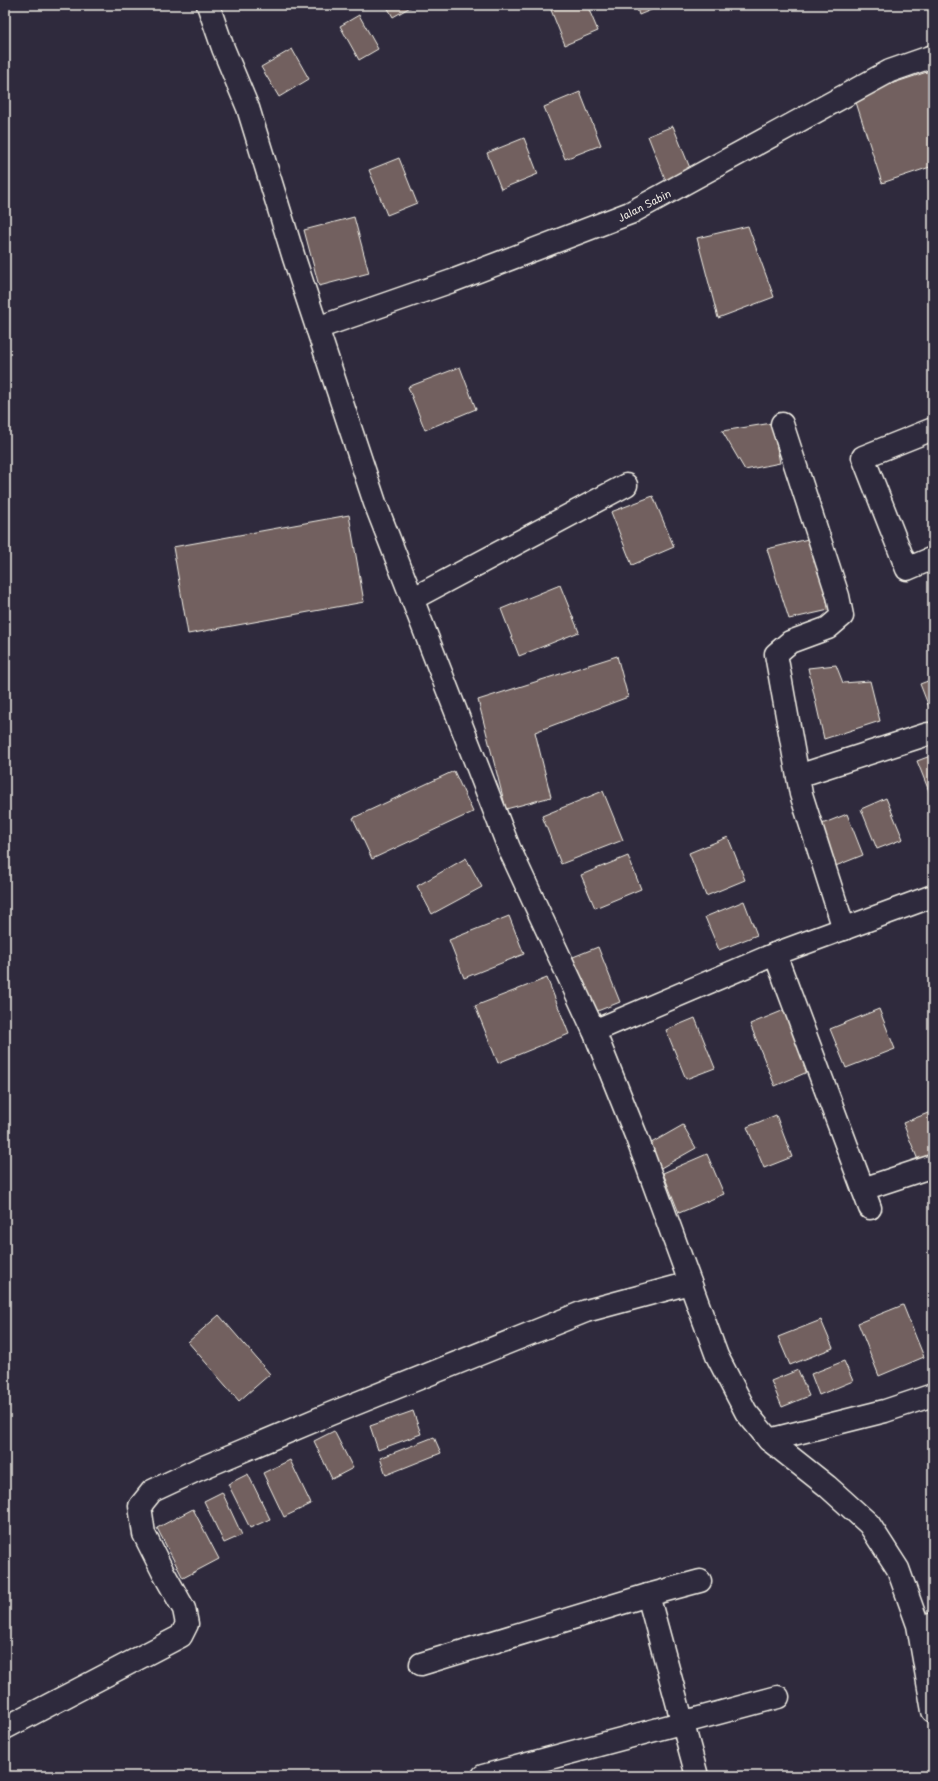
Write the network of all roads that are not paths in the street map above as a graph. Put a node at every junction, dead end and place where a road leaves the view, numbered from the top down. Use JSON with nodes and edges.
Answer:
{"nodes":[{"id":1,"x":208,"y":5,"type":"edge"},
{"id":2,"x":933,"y":56,"type":"edge"},
{"id":3,"x":317,"y":328,"type":"junction"},
{"id":4,"x":782,"y":424,"type":"dead end"},
{"id":5,"x":933,"y":429,"type":"edge"},
{"id":6,"x":626,"y":485,"type":"dead end"},
{"id":7,"x":933,"y":558,"type":"edge"},
{"id":8,"x":412,"y":599,"type":"junction"},
{"id":9,"x":928,"y":734,"type":"dead end"},
{"id":10,"x":798,"y":776,"type":"junction"},
{"id":11,"x":933,"y":896,"type":"edge"},
{"id":12,"x":844,"y":929,"type":"junction"},
{"id":13,"x":775,"y":954,"type":"junction"},
{"id":14,"x":594,"y":1032,"type":"junction"},
{"id":15,"x":933,"y":1166,"type":"edge"},
{"id":16,"x":690,"y":1283,"type":"junction"},
{"id":17,"x":933,"y":1396,"type":"edge"},
{"id":18,"x":769,"y":1440,"type":"junction"},
{"id":19,"x":700,"y":1582,"type":"dead end"},
{"id":20,"x":648,"y":1595,"type":"junction"},
{"id":21,"x":925,"y":1622,"type":"edge"},
{"id":22,"x":421,"y":1664,"type":"dead end"},
{"id":23,"x":778,"y":1697,"type":"dead end"},
{"id":24,"x":933,"y":1711,"type":"edge"},
{"id":25,"x":682,"y":1721,"type":"junction"},
{"id":26,"x":5,"y":1728,"type":"edge"},
{"id":27,"x":483,"y":1776,"type":"edge"},
{"id":28,"x":697,"y":1776,"type":"edge"}],
"edges":[{"from":1,"to":3,"type":"street"},
{"from":2,"to":3,"type":"street","name":"Jalan Sabin"},
{"from":3,"to":8,"type":"street"},
{"from":4,"to":10,"type":"street"},
{"from":5,"to":7,"type":"street"},
{"from":6,"to":8,"type":"street"},
{"from":8,"to":14,"type":"street"},
{"from":9,"to":10,"type":"street"},
{"from":10,"to":12,"type":"street"},
{"from":11,"to":12,"type":"street"},
{"from":12,"to":13,"type":"street"},
{"from":13,"to":14,"type":"street"},
{"from":13,"to":15,"type":"street"},
{"from":14,"to":16,"type":"street"},
{"from":16,"to":18,"type":"street"},
{"from":16,"to":26,"type":"street"},
{"from":17,"to":18,"type":"street"},
{"from":18,"to":21,"type":"street"},
{"from":19,"to":20,"type":"street"},
{"from":20,"to":22,"type":"street"},
{"from":20,"to":25,"type":"street"},
{"from":21,"to":24,"type":"street"},
{"from":23,"to":25,"type":"street"},
{"from":25,"to":27,"type":"street"},
{"from":25,"to":28,"type":"street"}]}
